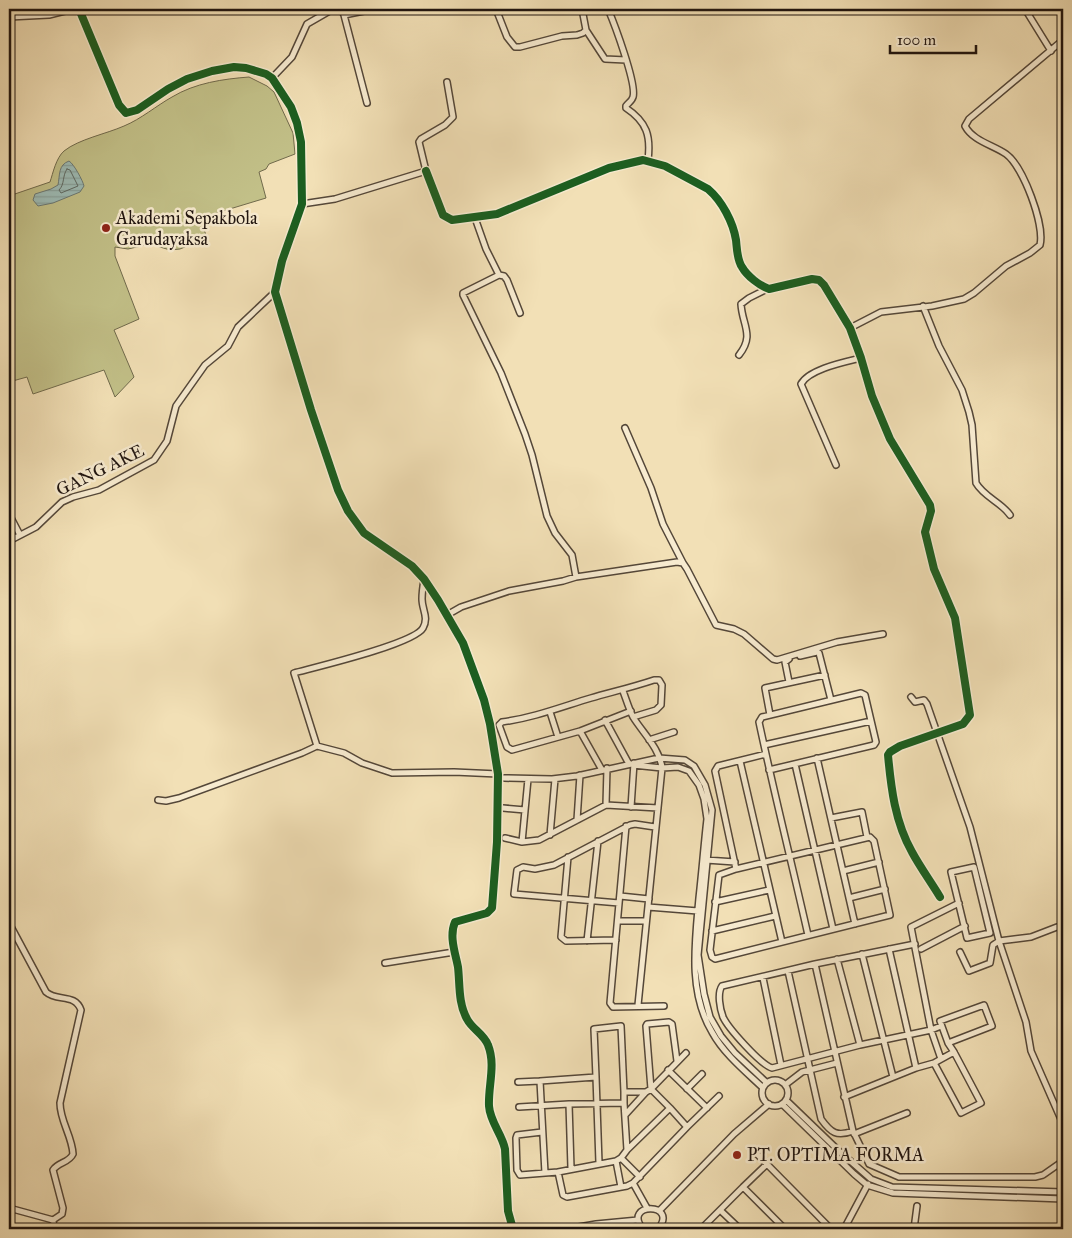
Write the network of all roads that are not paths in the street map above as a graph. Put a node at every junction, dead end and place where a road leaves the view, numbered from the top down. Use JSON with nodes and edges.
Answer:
{"nodes":[{"id":1,"x":73,"y":9,"type":"edge"},
{"id":2,"x":80,"y":9,"type":"edge"},
{"id":3,"x":333,"y":9,"type":"edge"},
{"id":4,"x":341,"y":9,"type":"edge"},
{"id":5,"x":374,"y":9,"type":"edge"},
{"id":6,"x":496,"y":9,"type":"edge"},
{"id":7,"x":582,"y":9,"type":"edge"},
{"id":8,"x":608,"y":9,"type":"edge"},
{"id":9,"x":1024,"y":9,"type":"edge"},
{"id":10,"x":344,"y":15,"type":"junction"},
{"id":11,"x":9,"y":17,"type":"edge"},
{"id":12,"x":586,"y":30,"type":"junction"},
{"id":13,"x":1063,"y":40,"type":"edge"},
{"id":14,"x":1051,"y":51,"type":"junction"},
{"id":15,"x":626,"y":60,"type":"junction"},
{"id":16,"x":272,"y":78,"type":"junction"},
{"id":17,"x":446,"y":82,"type":"dead end"},
{"id":18,"x":367,"y":103,"type":"dead end"},
{"id":19,"x":648,"y":160,"type":"junction"},
{"id":20,"x":426,"y":170,"type":"junction"},
{"id":21,"x":302,"y":204,"type":"junction"},
{"id":22,"x":475,"y":218,"type":"junction"},
{"id":23,"x":499,"y":275,"type":"junction"},
{"id":24,"x":767,"y":289,"type":"junction"},
{"id":25,"x":275,"y":292,"type":"junction"},
{"id":26,"x":923,"y":306,"type":"junction"},
{"id":27,"x":520,"y":313,"type":"dead end"},
{"id":28,"x":850,"y":328,"type":"junction"},
{"id":29,"x":739,"y":355,"type":"dead end"},
{"id":30,"x":860,"y":356,"type":"junction"},
{"id":31,"x":625,"y":428,"type":"dead end"},
{"id":32,"x":836,"y":465,"type":"dead end"},
{"id":33,"x":9,"y":514,"type":"edge"},
{"id":34,"x":1010,"y":515,"type":"dead end"},
{"id":35,"x":20,"y":535,"type":"junction"},
{"id":36,"x":9,"y":541,"type":"edge"},
{"id":37,"x":683,"y":563,"type":"junction"},
{"id":38,"x":576,"y":577,"type":"junction"},
{"id":39,"x":424,"y":579,"type":"junction"},
{"id":40,"x":447,"y":615,"type":"junction"},
{"id":41,"x":883,"y":634,"type":"dead end"},
{"id":42,"x":825,"y":675,"type":"junction"},
{"id":43,"x":789,"y":682,"type":"junction"},
{"id":44,"x":623,"y":691,"type":"junction"},
{"id":45,"x":912,"y":696,"type":"dead end"},
{"id":46,"x":831,"y":700,"type":"junction"},
{"id":47,"x":550,"y":712,"type":"junction"},
{"id":48,"x":632,"y":714,"type":"junction"},
{"id":49,"x":770,"y":715,"type":"junction"},
{"id":50,"x":605,"y":720,"type":"junction"},
{"id":51,"x":871,"y":721,"type":"junction"},
{"id":52,"x":580,"y":731,"type":"junction"},
{"id":53,"x":674,"y":732,"type":"dead end"},
{"id":54,"x":936,"y":734,"type":"junction"},
{"id":55,"x":558,"y":738,"type":"junction"},
{"id":56,"x":650,"y":740,"type":"junction"},
{"id":57,"x":764,"y":745,"type":"junction"},
{"id":58,"x":317,"y":746,"type":"junction"},
{"id":59,"x":766,"y":754,"type":"junction"},
{"id":60,"x":659,"y":758,"type":"junction"},
{"id":61,"x":817,"y":758,"type":"junction"},
{"id":62,"x":740,"y":761,"type":"junction"},
{"id":63,"x":632,"y":764,"type":"junction"},
{"id":64,"x":795,"y":764,"type":"junction"},
{"id":65,"x":662,"y":768,"type":"junction"},
{"id":66,"x":604,"y":769,"type":"junction"},
{"id":67,"x":769,"y":770,"type":"junction"},
{"id":68,"x":498,"y":774,"type":"junction"},
{"id":69,"x":580,"y":775,"type":"junction"},
{"id":70,"x":504,"y":778,"type":"dead end"},
{"id":71,"x":528,"y":779,"type":"junction"},
{"id":72,"x":555,"y":779,"type":"junction"},
{"id":73,"x":158,"y":800,"type":"dead end"},
{"id":74,"x":606,"y":806,"type":"junction"},
{"id":75,"x":631,"y":807,"type":"junction"},
{"id":76,"x":503,"y":808,"type":"dead end"},
{"id":77,"x":658,"y":808,"type":"junction"},
{"id":78,"x":525,"y":810,"type":"junction"},
{"id":79,"x":831,"y":818,"type":"junction"},
{"id":80,"x":577,"y":820,"type":"junction"},
{"id":81,"x":626,"y":826,"type":"junction"},
{"id":82,"x":655,"y":828,"type":"junction"},
{"id":83,"x":550,"y":835,"type":"junction"},
{"id":84,"x":505,"y":838,"type":"dead end"},
{"id":85,"x":868,"y":838,"type":"junction"},
{"id":86,"x":598,"y":841,"type":"junction"},
{"id":87,"x":522,"y":842,"type":"junction"},
{"id":88,"x":837,"y":845,"type":"junction"},
{"id":89,"x":814,"y":850,"type":"junction"},
{"id":90,"x":568,"y":856,"type":"junction"},
{"id":91,"x":790,"y":856,"type":"junction"},
{"id":92,"x":706,"y":860,"type":"junction"},
{"id":93,"x":735,"y":862,"type":"junction"},
{"id":94,"x":763,"y":862,"type":"junction"},
{"id":95,"x":879,"y":862,"type":"junction"},
{"id":96,"x":736,"y":869,"type":"junction"},
{"id":97,"x":843,"y":871,"type":"junction"},
{"id":98,"x":885,"y":889,"type":"junction"},
{"id":99,"x":769,"y":890,"type":"junction"},
{"id":100,"x":620,"y":896,"type":"junction"},
{"id":101,"x":940,"y":897,"type":"dead end"},
{"id":102,"x":565,"y":898,"type":"junction"},
{"id":103,"x":849,"y":898,"type":"junction"},
{"id":104,"x":649,"y":899,"type":"junction"},
{"id":105,"x":592,"y":901,"type":"junction"},
{"id":106,"x":715,"y":902,"type":"junction"},
{"id":107,"x":959,"y":903,"type":"junction"},
{"id":108,"x":619,"y":904,"type":"junction"},
{"id":109,"x":648,"y":907,"type":"junction"},
{"id":110,"x":698,"y":911,"type":"junction"},
{"id":111,"x":775,"y":916,"type":"junction"},
{"id":112,"x":618,"y":921,"type":"junction"},
{"id":113,"x":646,"y":921,"type":"junction"},
{"id":114,"x":9,"y":924,"type":"edge"},
{"id":115,"x":854,"y":924,"type":"junction"},
{"id":116,"x":964,"y":926,"type":"junction"},
{"id":117,"x":1063,"y":927,"type":"edge"},
{"id":118,"x":833,"y":930,"type":"junction"},
{"id":119,"x":712,"y":931,"type":"junction"},
{"id":120,"x":808,"y":936,"type":"junction"},
{"id":121,"x":616,"y":940,"type":"junction"},
{"id":122,"x":587,"y":941,"type":"junction"},
{"id":123,"x":782,"y":942,"type":"junction"},
{"id":124,"x":1000,"y":942,"type":"junction"},
{"id":125,"x":915,"y":944,"type":"junction"},
{"id":126,"x":889,"y":949,"type":"junction"},
{"id":127,"x":921,"y":949,"type":"dead end"},
{"id":128,"x":454,"y":952,"type":"junction"},
{"id":129,"x":960,"y":952,"type":"dead end"},
{"id":130,"x":862,"y":954,"type":"junction"},
{"id":131,"x":837,"y":959,"type":"junction"},
{"id":132,"x":385,"y":963,"type":"dead end"},
{"id":133,"x":816,"y":964,"type":"junction"},
{"id":134,"x":788,"y":972,"type":"junction"},
{"id":135,"x":763,"y":978,"type":"junction"},
{"id":136,"x":638,"y":1006,"type":"junction"},
{"id":137,"x":664,"y":1006,"type":"dead end"},
{"id":138,"x":942,"y":1026,"type":"junction"},
{"id":139,"x":931,"y":1030,"type":"junction"},
{"id":140,"x":907,"y":1035,"type":"junction"},
{"id":141,"x":884,"y":1040,"type":"junction"},
{"id":142,"x":948,"y":1043,"type":"junction"},
{"id":143,"x":860,"y":1045,"type":"junction"},
{"id":144,"x":835,"y":1052,"type":"junction"},
{"id":145,"x":954,"y":1052,"type":"junction"},
{"id":146,"x":686,"y":1053,"type":"dead end"},
{"id":147,"x":807,"y":1059,"type":"junction"},
{"id":148,"x":940,"y":1059,"type":"junction"},
{"id":149,"x":677,"y":1061,"type":"junction"},
{"id":150,"x":837,"y":1063,"type":"junction"},
{"id":151,"x":934,"y":1063,"type":"junction"},
{"id":152,"x":781,"y":1065,"type":"junction"},
{"id":153,"x":916,"y":1068,"type":"junction"},
{"id":154,"x":811,"y":1069,"type":"junction"},
{"id":155,"x":668,"y":1070,"type":"junction"},
{"id":156,"x":702,"y":1074,"type":"dead end"},
{"id":157,"x":596,"y":1077,"type":"junction"},
{"id":158,"x":893,"y":1077,"type":"junction"},
{"id":159,"x":540,"y":1081,"type":"junction"},
{"id":160,"x":518,"y":1082,"type":"dead end"},
{"id":161,"x":785,"y":1085,"type":"junction"},
{"id":162,"x":765,"y":1086,"type":"junction"},
{"id":163,"x":687,"y":1089,"type":"junction"},
{"id":164,"x":648,"y":1090,"type":"junction"},
{"id":165,"x":624,"y":1092,"type":"junction"},
{"id":166,"x":719,"y":1096,"type":"dead end"},
{"id":167,"x":844,"y":1097,"type":"junction"},
{"id":168,"x":784,"y":1102,"type":"junction"},
{"id":169,"x":624,"y":1103,"type":"junction"},
{"id":170,"x":569,"y":1104,"type":"junction"},
{"id":171,"x":596,"y":1104,"type":"junction"},
{"id":172,"x":769,"y":1104,"type":"junction"},
{"id":173,"x":540,"y":1106,"type":"junction"},
{"id":174,"x":519,"y":1107,"type":"dead end"},
{"id":175,"x":670,"y":1108,"type":"junction"},
{"id":176,"x":707,"y":1108,"type":"junction"},
{"id":177,"x":907,"y":1113,"type":"dead end"},
{"id":178,"x":625,"y":1115,"type":"junction"},
{"id":179,"x":1063,"y":1124,"type":"edge"},
{"id":180,"x":687,"y":1127,"type":"junction"},
{"id":181,"x":542,"y":1132,"type":"junction"},
{"id":182,"x":853,"y":1132,"type":"junction"},
{"id":183,"x":627,"y":1150,"type":"junction"},
{"id":184,"x":755,"y":1152,"type":"dead end"},
{"id":185,"x":619,"y":1159,"type":"junction"},
{"id":186,"x":1063,"y":1160,"type":"edge"},
{"id":187,"x":599,"y":1164,"type":"junction"},
{"id":188,"x":767,"y":1164,"type":"junction"},
{"id":189,"x":571,"y":1168,"type":"junction"},
{"id":190,"x":558,"y":1172,"type":"junction"},
{"id":191,"x":544,"y":1173,"type":"junction"},
{"id":192,"x":640,"y":1177,"type":"junction"},
{"id":193,"x":871,"y":1179,"type":"junction"},
{"id":194,"x":633,"y":1183,"type":"junction"},
{"id":195,"x":867,"y":1185,"type":"junction"},
{"id":196,"x":621,"y":1187,"type":"junction"},
{"id":197,"x":744,"y":1187,"type":"junction"},
{"id":198,"x":1040,"y":1192,"type":"junction"},
{"id":199,"x":1063,"y":1192,"type":"edge"},
{"id":200,"x":1040,"y":1198,"type":"junction"},
{"id":201,"x":1063,"y":1199,"type":"edge"},
{"id":202,"x":917,"y":1206,"type":"dead end"},
{"id":203,"x":9,"y":1208,"type":"edge"},
{"id":204,"x":647,"y":1208,"type":"junction"},
{"id":205,"x":720,"y":1210,"type":"junction"},
{"id":206,"x":659,"y":1211,"type":"junction"},
{"id":207,"x":53,"y":1220,"type":"junction"},
{"id":208,"x":638,"y":1220,"type":"junction"},
{"id":209,"x":782,"y":1228,"type":"edge"},
{"id":210,"x":54,"y":1229,"type":"edge"},
{"id":211,"x":513,"y":1229,"type":"edge"},
{"id":212,"x":567,"y":1229,"type":"edge"},
{"id":213,"x":643,"y":1229,"type":"edge"},
{"id":214,"x":658,"y":1229,"type":"edge"},
{"id":215,"x":701,"y":1229,"type":"edge"},
{"id":216,"x":740,"y":1229,"type":"edge"},
{"id":217,"x":830,"y":1229,"type":"edge"},
{"id":218,"x":844,"y":1229,"type":"edge"},
{"id":219,"x":914,"y":1229,"type":"edge"}],
"edges":[{"from":1,"to":11,"type":"street"},
{"from":2,"to":16,"type":"street"},
{"from":3,"to":16,"type":"street"},
{"from":4,"to":10,"type":"street"},
{"from":5,"to":10,"type":"street"},
{"from":6,"to":12,"type":"street"},
{"from":7,"to":12,"type":"street"},
{"from":8,"to":15,"type":"street"},
{"from":9,"to":14,"type":"street"},
{"from":10,"to":18,"type":"street"},
{"from":12,"to":15,"type":"street"},
{"from":13,"to":14,"type":"street"},
{"from":14,"to":26,"type":"street"},
{"from":15,"to":19,"type":"street"},
{"from":16,"to":21,"type":"street"},
{"from":17,"to":20,"type":"street"},
{"from":19,"to":22,"type":"street"},
{"from":19,"to":24,"type":"street"},
{"from":20,"to":21,"type":"street"},
{"from":20,"to":22,"type":"street"},
{"from":21,"to":25,"type":"street"},
{"from":22,"to":23,"type":"street"},
{"from":23,"to":27,"type":"street"},
{"from":23,"to":38,"type":"street"},
{"from":24,"to":28,"type":"street"},
{"from":24,"to":29,"type":"street"},
{"from":25,"to":35,"type":"street","name":"GANG AKE"},
{"from":25,"to":39,"type":"street"},
{"from":26,"to":28,"type":"street"},
{"from":26,"to":34,"type":"street"},
{"from":28,"to":30,"type":"street"},
{"from":30,"to":32,"type":"street"},
{"from":30,"to":54,"type":"street"},
{"from":31,"to":37,"type":"street"},
{"from":33,"to":35,"type":"street"},
{"from":35,"to":36,"type":"street","name":"GANG AKE"},
{"from":37,"to":38,"type":"street"},
{"from":37,"to":41,"type":"street"},
{"from":38,"to":40,"type":"street"},
{"from":39,"to":40,"type":"street"},
{"from":39,"to":58,"type":"street"},
{"from":40,"to":68,"type":"street"},
{"from":42,"to":43,"type":"street"},
{"from":42,"to":43,"type":"street"},
{"from":42,"to":46,"type":"street"},
{"from":43,"to":49,"type":"street"},
{"from":44,"to":47,"type":"street"},
{"from":44,"to":48,"type":"street"},
{"from":44,"to":48,"type":"street"},
{"from":45,"to":54,"type":"street"},
{"from":46,"to":49,"type":"street"},
{"from":46,"to":51,"type":"street"},
{"from":47,"to":55,"type":"street"},
{"from":47,"to":55,"type":"street"},
{"from":48,"to":50,"type":"street"},
{"from":48,"to":56,"type":"street"},
{"from":49,"to":57,"type":"street"},
{"from":50,"to":52,"type":"street"},
{"from":50,"to":63,"type":"street"},
{"from":51,"to":57,"type":"street"},
{"from":51,"to":61,"type":"street"},
{"from":52,"to":55,"type":"street"},
{"from":52,"to":66,"type":"street"},
{"from":53,"to":56,"type":"street"},
{"from":54,"to":101,"type":"street"},
{"from":54,"to":124,"type":"street"},
{"from":56,"to":60,"type":"street"},
{"from":57,"to":59,"type":"street"},
{"from":58,"to":68,"type":"street"},
{"from":58,"to":73,"type":"street"},
{"from":59,"to":62,"type":"street"},
{"from":59,"to":67,"type":"street"},
{"from":60,"to":63,"type":"street"},
{"from":60,"to":65,"type":"street"},
{"from":60,"to":92,"type":"street"},
{"from":61,"to":64,"type":"street"},
{"from":61,"to":79,"type":"street"},
{"from":62,"to":93,"type":"street"},
{"from":62,"to":94,"type":"street"},
{"from":63,"to":65,"type":"street"},
{"from":63,"to":66,"type":"street"},
{"from":63,"to":75,"type":"street"},
{"from":64,"to":67,"type":"street"},
{"from":64,"to":89,"type":"street"},
{"from":65,"to":77,"type":"street"},
{"from":65,"to":92,"type":"street"},
{"from":66,"to":69,"type":"street"},
{"from":66,"to":74,"type":"street"},
{"from":67,"to":91,"type":"street"},
{"from":68,"to":128,"type":"street"},
{"from":69,"to":72,"type":"street"},
{"from":69,"to":80,"type":"street"},
{"from":70,"to":71,"type":"street"},
{"from":71,"to":72,"type":"street"},
{"from":71,"to":78,"type":"street"},
{"from":72,"to":83,"type":"street"},
{"from":74,"to":75,"type":"street"},
{"from":74,"to":80,"type":"street"},
{"from":75,"to":77,"type":"street"},
{"from":76,"to":78,"type":"street"},
{"from":77,"to":82,"type":"street"},
{"from":78,"to":87,"type":"street"},
{"from":79,"to":85,"type":"street"},
{"from":79,"to":88,"type":"street"},
{"from":80,"to":83,"type":"street"},
{"from":81,"to":82,"type":"street"},
{"from":81,"to":86,"type":"street"},
{"from":81,"to":100,"type":"street"},
{"from":82,"to":104,"type":"street"},
{"from":83,"to":87,"type":"street"},
{"from":84,"to":87,"type":"street"},
{"from":85,"to":88,"type":"street"},
{"from":85,"to":95,"type":"street"},
{"from":86,"to":90,"type":"street"},
{"from":86,"to":105,"type":"street"},
{"from":88,"to":89,"type":"street"},
{"from":88,"to":97,"type":"street"},
{"from":89,"to":91,"type":"street"},
{"from":89,"to":118,"type":"street"},
{"from":90,"to":102,"type":"street"},
{"from":90,"to":102,"type":"street"},
{"from":91,"to":94,"type":"street"},
{"from":91,"to":120,"type":"street"},
{"from":92,"to":93,"type":"street"},
{"from":92,"to":110,"type":"street"},
{"from":92,"to":162,"type":"street"},
{"from":93,"to":96,"type":"street"},
{"from":94,"to":96,"type":"street"},
{"from":94,"to":99,"type":"street"},
{"from":95,"to":97,"type":"street"},
{"from":95,"to":98,"type":"street"},
{"from":96,"to":106,"type":"street"},
{"from":97,"to":103,"type":"street"},
{"from":98,"to":103,"type":"street"},
{"from":98,"to":115,"type":"street"},
{"from":99,"to":106,"type":"street"},
{"from":99,"to":111,"type":"street"},
{"from":100,"to":104,"type":"street"},
{"from":100,"to":108,"type":"street"},
{"from":102,"to":105,"type":"street"},
{"from":102,"to":122,"type":"street"},
{"from":103,"to":115,"type":"street"},
{"from":104,"to":109,"type":"street"},
{"from":105,"to":108,"type":"street"},
{"from":105,"to":122,"type":"street"},
{"from":106,"to":119,"type":"street"},
{"from":107,"to":116,"type":"street"},
{"from":107,"to":116,"type":"street"},
{"from":107,"to":125,"type":"street"},
{"from":108,"to":112,"type":"street"},
{"from":109,"to":110,"type":"street"},
{"from":109,"to":113,"type":"street"},
{"from":110,"to":162,"type":"street"},
{"from":111,"to":119,"type":"street"},
{"from":111,"to":123,"type":"street"},
{"from":112,"to":113,"type":"street"},
{"from":112,"to":121,"type":"street"},
{"from":113,"to":136,"type":"street"},
{"from":114,"to":207,"type":"street"},
{"from":115,"to":118,"type":"street"},
{"from":116,"to":127,"type":"street"},
{"from":117,"to":124,"type":"street"},
{"from":118,"to":120,"type":"street"},
{"from":119,"to":123,"type":"street"},
{"from":120,"to":123,"type":"street"},
{"from":121,"to":122,"type":"street"},
{"from":121,"to":136,"type":"street"},
{"from":124,"to":129,"type":"street"},
{"from":124,"to":179,"type":"street"},
{"from":125,"to":126,"type":"street"},
{"from":125,"to":139,"type":"street"},
{"from":126,"to":130,"type":"street"},
{"from":126,"to":140,"type":"street"},
{"from":128,"to":132,"type":"street"},
{"from":128,"to":211,"type":"street"},
{"from":130,"to":131,"type":"street"},
{"from":130,"to":141,"type":"street"},
{"from":131,"to":133,"type":"street"},
{"from":131,"to":143,"type":"street"},
{"from":133,"to":134,"type":"street"},
{"from":133,"to":144,"type":"street"},
{"from":134,"to":135,"type":"street"},
{"from":134,"to":147,"type":"street"},
{"from":135,"to":152,"type":"street"},
{"from":135,"to":152,"type":"street"},
{"from":136,"to":137,"type":"street"},
{"from":138,"to":139,"type":"street"},
{"from":138,"to":142,"type":"street"},
{"from":138,"to":142,"type":"street"},
{"from":139,"to":140,"type":"street"},
{"from":139,"to":148,"type":"street"},
{"from":140,"to":141,"type":"street"},
{"from":140,"to":153,"type":"street"},
{"from":141,"to":143,"type":"street"},
{"from":141,"to":158,"type":"street"},
{"from":142,"to":145,"type":"street"},
{"from":143,"to":144,"type":"street"},
{"from":144,"to":147,"type":"street"},
{"from":144,"to":150,"type":"street"},
{"from":145,"to":148,"type":"street"},
{"from":145,"to":151,"type":"street"},
{"from":146,"to":149,"type":"street"},
{"from":147,"to":152,"type":"street"},
{"from":147,"to":154,"type":"street"},
{"from":148,"to":151,"type":"street"},
{"from":149,"to":155,"type":"street"},
{"from":149,"to":164,"type":"street"},
{"from":150,"to":154,"type":"street"},
{"from":150,"to":167,"type":"street"},
{"from":151,"to":153,"type":"street"},
{"from":153,"to":158,"type":"street"},
{"from":154,"to":161,"type":"street"},
{"from":154,"to":182,"type":"street"},
{"from":155,"to":163,"type":"street"},
{"from":155,"to":164,"type":"street"},
{"from":156,"to":163,"type":"street"},
{"from":157,"to":159,"type":"street"},
{"from":157,"to":165,"type":"street"},
{"from":157,"to":171,"type":"street"},
{"from":158,"to":167,"type":"street"},
{"from":159,"to":160,"type":"street"},
{"from":159,"to":173,"type":"street"},
{"from":161,"to":162,"type":"street"},
{"from":161,"to":168,"type":"street"},
{"from":162,"to":172,"type":"street"},
{"from":163,"to":176,"type":"street"},
{"from":164,"to":165,"type":"street"},
{"from":164,"to":175,"type":"street"},
{"from":164,"to":178,"type":"street"},
{"from":165,"to":169,"type":"street"},
{"from":166,"to":176,"type":"street"},
{"from":167,"to":182,"type":"street"},
{"from":168,"to":172,"type":"street"},
{"from":168,"to":193,"type":"street"},
{"from":168,"to":195,"type":"street"},
{"from":169,"to":171,"type":"street"},
{"from":169,"to":178,"type":"street"},
{"from":170,"to":171,"type":"street"},
{"from":170,"to":173,"type":"street"},
{"from":170,"to":189,"type":"street"},
{"from":171,"to":187,"type":"street"},
{"from":172,"to":206,"type":"street"},
{"from":173,"to":174,"type":"street"},
{"from":173,"to":181,"type":"street"},
{"from":175,"to":180,"type":"street"},
{"from":175,"to":183,"type":"street"},
{"from":176,"to":180,"type":"street"},
{"from":177,"to":182,"type":"street"},
{"from":178,"to":183,"type":"street"},
{"from":180,"to":192,"type":"street"},
{"from":181,"to":191,"type":"street"},
{"from":181,"to":191,"type":"street"},
{"from":182,"to":186,"type":"street"},
{"from":183,"to":185,"type":"street"},
{"from":184,"to":188,"type":"street"},
{"from":185,"to":187,"type":"street"},
{"from":185,"to":192,"type":"street"},
{"from":185,"to":196,"type":"street"},
{"from":187,"to":189,"type":"street"},
{"from":188,"to":197,"type":"street"},
{"from":188,"to":217,"type":"street"},
{"from":189,"to":190,"type":"street"},
{"from":190,"to":191,"type":"street"},
{"from":190,"to":196,"type":"street"},
{"from":192,"to":194,"type":"street"},
{"from":193,"to":195,"type":"street"},
{"from":193,"to":198,"type":"street"},
{"from":194,"to":196,"type":"street"},
{"from":194,"to":204,"type":"street"},
{"from":195,"to":200,"type":"street"},
{"from":195,"to":218,"type":"street"},
{"from":197,"to":205,"type":"street"},
{"from":197,"to":209,"type":"street"},
{"from":198,"to":199,"type":"street"},
{"from":198,"to":200,"type":"street"},
{"from":200,"to":201,"type":"street"},
{"from":202,"to":219,"type":"street"},
{"from":203,"to":207,"type":"street"},
{"from":204,"to":206,"type":"street"},
{"from":204,"to":208,"type":"street"},
{"from":205,"to":215,"type":"street"},
{"from":205,"to":216,"type":"street"},
{"from":206,"to":214,"type":"street"},
{"from":207,"to":210,"type":"street"},
{"from":208,"to":212,"type":"street"},
{"from":208,"to":213,"type":"street"}]}
